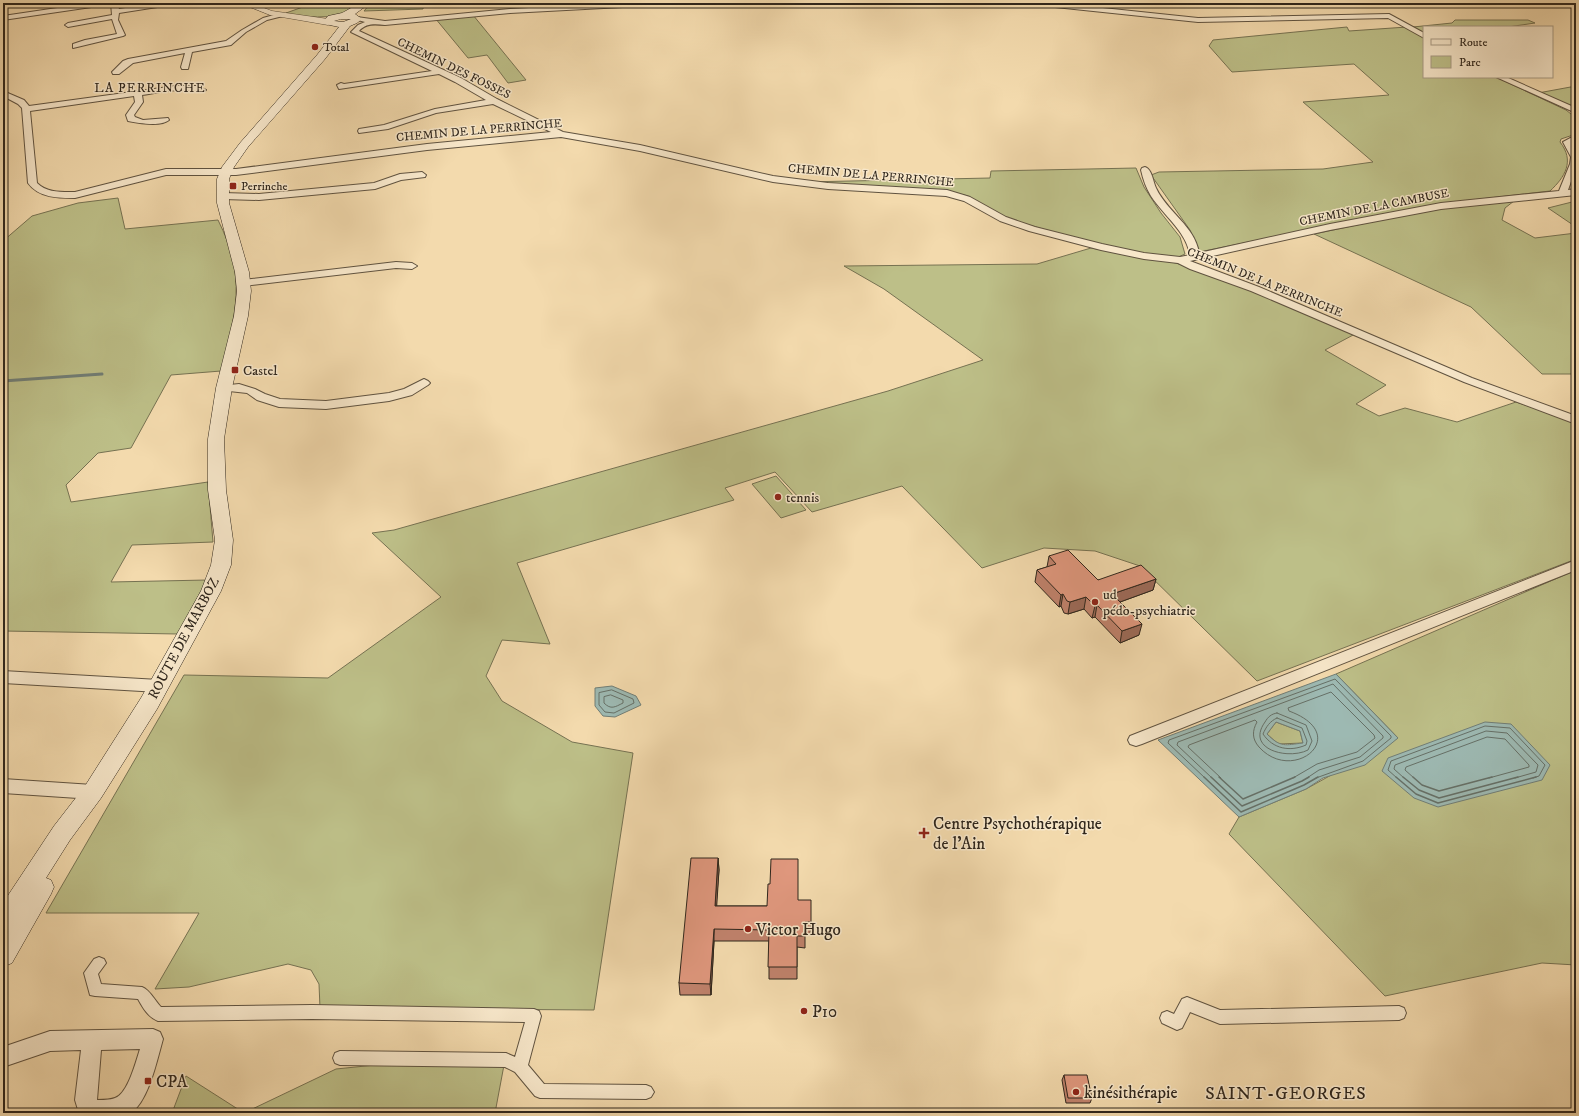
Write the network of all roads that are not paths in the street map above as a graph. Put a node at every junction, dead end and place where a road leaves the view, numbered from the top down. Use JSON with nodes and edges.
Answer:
{"nodes":[{"id":1,"x":105,"y":3,"type":"edge"},
{"id":2,"x":114,"y":3,"type":"edge"},
{"id":3,"x":170,"y":3,"type":"edge"},
{"id":4,"x":244,"y":3,"type":"edge"},
{"id":5,"x":366,"y":3,"type":"edge"},
{"id":6,"x":660,"y":3,"type":"edge"},
{"id":7,"x":1036,"y":3,"type":"edge"},
{"id":8,"x":115,"y":14,"type":"junction"},
{"id":9,"x":285,"y":16,"type":"junction"},
{"id":10,"x":3,"y":18,"type":"edge"},
{"id":11,"x":347,"y":22,"type":"junction"},
{"id":12,"x":68,"y":25,"type":"dead end"},
{"id":13,"x":1423,"y":35,"type":"edge"},
{"id":14,"x":76,"y":46,"type":"dead end"},
{"id":15,"x":189,"y":50,"type":"junction"},
{"id":16,"x":185,"y":67,"type":"dead end"},
{"id":17,"x":116,"y":72,"type":"dead end"},
{"id":18,"x":439,"y":72,"type":"junction"},
{"id":19,"x":1502,"y":78,"type":"edge"},
{"id":20,"x":341,"y":85,"type":"dead end"},
{"id":21,"x":202,"y":90,"type":"dead end"},
{"id":22,"x":3,"y":93,"type":"edge"},
{"id":23,"x":138,"y":94,"type":"junction"},
{"id":24,"x":494,"y":101,"type":"junction"},
{"id":25,"x":26,"y":109,"type":"junction"},
{"id":26,"x":1576,"y":111,"type":"edge"},
{"id":27,"x":165,"y":120,"type":"dead end"},
{"id":28,"x":362,"y":132,"type":"dead end"},
{"id":29,"x":561,"y":134,"type":"junction"},
{"id":30,"x":1576,"y":138,"type":"edge"},
{"id":31,"x":1145,"y":170,"type":"dead end"},
{"id":32,"x":225,"y":172,"type":"junction"},
{"id":33,"x":422,"y":175,"type":"dead end"},
{"id":34,"x":1576,"y":192,"type":"edge"},
{"id":35,"x":1562,"y":194,"type":"junction"},
{"id":36,"x":223,"y":196,"type":"junction"},
{"id":37,"x":1195,"y":257,"type":"junction"},
{"id":38,"x":1180,"y":260,"type":"junction"},
{"id":39,"x":412,"y":266,"type":"dead end"},
{"id":40,"x":243,"y":283,"type":"junction"},
{"id":41,"x":424,"y":383,"type":"dead end"},
{"id":42,"x":224,"y":388,"type":"junction"},
{"id":43,"x":1576,"y":420,"type":"edge"},
{"id":44,"x":1576,"y":565,"type":"edge"},
{"id":45,"x":3,"y":677,"type":"edge"},
{"id":46,"x":159,"y":686,"type":"junction"},
{"id":47,"x":1136,"y":740,"type":"dead end"},
{"id":48,"x":3,"y":786,"type":"edge"},
{"id":49,"x":93,"y":792,"type":"junction"},
{"id":50,"x":3,"y":925,"type":"edge"},
{"id":51,"x":3,"y":955,"type":"edge"},
{"id":52,"x":99,"y":962,"type":"dead end"},
{"id":53,"x":1399,"y":1012,"type":"dead end"},
{"id":54,"x":1167,"y":1018,"type":"dead end"},
{"id":55,"x":92,"y":1040,"type":"dead end"},
{"id":56,"x":3,"y":1057,"type":"edge"},
{"id":57,"x":340,"y":1058,"type":"dead end"},
{"id":58,"x":520,"y":1067,"type":"junction"},
{"id":59,"x":646,"y":1092,"type":"dead end"}],
"edges":[{"from":1,"to":10,"type":"street"},
{"from":2,"to":8,"type":"street"},
{"from":3,"to":8,"type":"street"},
{"from":4,"to":9,"type":"street"},
{"from":5,"to":11,"type":"main road","name":"ROUTE DE MARBOZ"},
{"from":6,"to":11,"type":"street"},
{"from":7,"to":13,"type":"street"},
{"from":8,"to":12,"type":"street"},
{"from":8,"to":14,"type":"street"},
{"from":9,"to":11,"type":"street"},
{"from":9,"to":15,"type":"street"},
{"from":11,"to":18,"type":"street","name":"CHEMIN DES FOSSES"},
{"from":11,"to":32,"type":"main road","name":"ROUTE DE MARBOZ"},
{"from":15,"to":16,"type":"street"},
{"from":15,"to":17,"type":"street"},
{"from":18,"to":20,"type":"street"},
{"from":18,"to":24,"type":"street","name":"CHEMIN DES FOSSES"},
{"from":19,"to":26,"type":"street"},
{"from":21,"to":23,"type":"street"},
{"from":22,"to":25,"type":"street"},
{"from":23,"to":25,"type":"street"},
{"from":23,"to":27,"type":"street"},
{"from":24,"to":28,"type":"street"},
{"from":24,"to":29,"type":"street","name":"CHEMIN DES FOSSES"},
{"from":25,"to":32,"type":"street","name":"CHEMIN DE LA PERRINCHE"},
{"from":29,"to":32,"type":"street","name":"CHEMIN DE LA PERRINCHE"},
{"from":29,"to":38,"type":"street","name":"CHEMIN DE LA PERRINCHE"},
{"from":30,"to":35,"type":"street"},
{"from":31,"to":37,"type":"street"},
{"from":32,"to":36,"type":"main road","name":"ROUTE DE MARBOZ"},
{"from":33,"to":36,"type":"street"},
{"from":34,"to":35,"type":"street","name":"CHEMIN DE LA CAMBUSE"},
{"from":35,"to":37,"type":"street","name":"CHEMIN DE LA CAMBUSE"},
{"from":36,"to":40,"type":"main road","name":"ROUTE DE MARBOZ"},
{"from":37,"to":38,"type":"street","name":"CHEMIN DE LA CAMBUSE"},
{"from":38,"to":43,"type":"street","name":"CHEMIN DE LA PERRINCHE"},
{"from":39,"to":40,"type":"street"},
{"from":40,"to":42,"type":"main road","name":"ROUTE DE MARBOZ"},
{"from":41,"to":42,"type":"street"},
{"from":42,"to":46,"type":"main road","name":"ROUTE DE MARBOZ"},
{"from":44,"to":47,"type":"street"},
{"from":45,"to":46,"type":"street"},
{"from":46,"to":49,"type":"main road","name":"ROUTE DE MARBOZ"},
{"from":48,"to":49,"type":"street"},
{"from":49,"to":50,"type":"main road","name":"ROUTE DE MARBOZ"},
{"from":49,"to":51,"type":"main road","name":"ROUTE DE MARBOZ"},
{"from":52,"to":58,"type":"street"},
{"from":53,"to":54,"type":"street"},
{"from":55,"to":56,"type":"street"},
{"from":57,"to":58,"type":"street"},
{"from":58,"to":59,"type":"street"}]}
